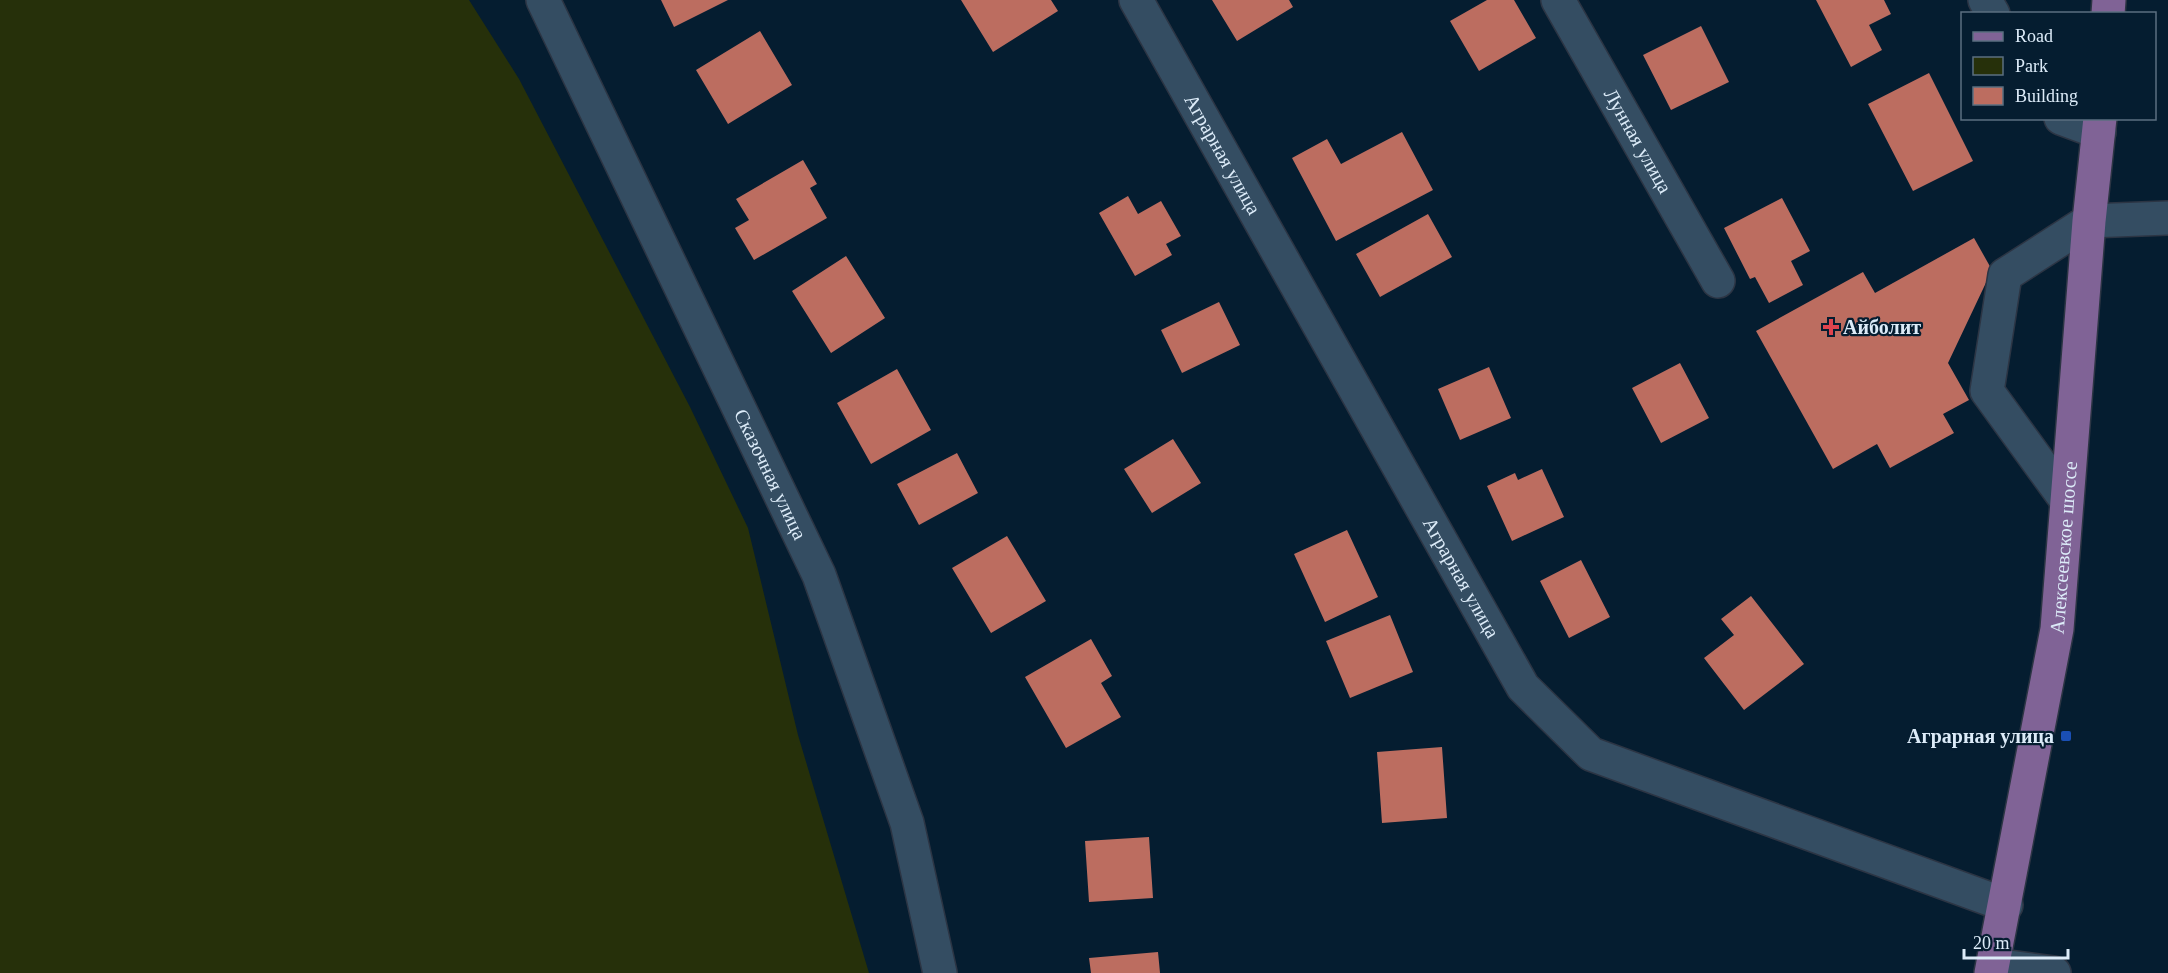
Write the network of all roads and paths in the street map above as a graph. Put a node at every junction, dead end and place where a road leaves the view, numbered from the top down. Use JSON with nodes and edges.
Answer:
{"nodes":[{"id":1,"x":543,"y":0,"type":"edge"},
{"id":2,"x":1136,"y":0,"type":"edge"},
{"id":3,"x":1558,"y":0,"type":"edge"},
{"id":4,"x":2072,"y":120,"type":"edge"},
{"id":5,"x":2100,"y":125,"type":"edge"},
{"id":6,"x":2168,"y":218,"type":"edge"},
{"id":7,"x":2089,"y":221,"type":"junction"},
{"id":8,"x":1718,"y":281,"type":"dead end"},
{"id":9,"x":2067,"y":501,"type":"junction"},
{"id":10,"x":2006,"y":905,"type":"junction"},
{"id":11,"x":1992,"y":969,"type":"edge"},
{"id":12,"x":940,"y":973,"type":"edge"},
{"id":13,"x":2055,"y":973,"type":"edge"}],
"edges":[{"from":1,"to":12,"type":"street","name":"Сказочная улица"},
{"from":2,"to":10,"type":"street","name":"Аграрная улица"},
{"from":3,"to":8,"type":"street","name":"Лунная улица"},
{"from":4,"to":5,"type":"street"},
{"from":5,"to":7,"type":"main road","name":"Алексеевское шоссе"},
{"from":6,"to":7,"type":"street"},
{"from":7,"to":9,"type":"main road","name":"Алексеевское шоссе"},
{"from":7,"to":9,"type":"street"},
{"from":9,"to":10,"type":"main road","name":"Алексеевское шоссе"},
{"from":10,"to":11,"type":"main road","name":"Алексеевское шоссе"},
{"from":11,"to":13,"type":"street"}]}
